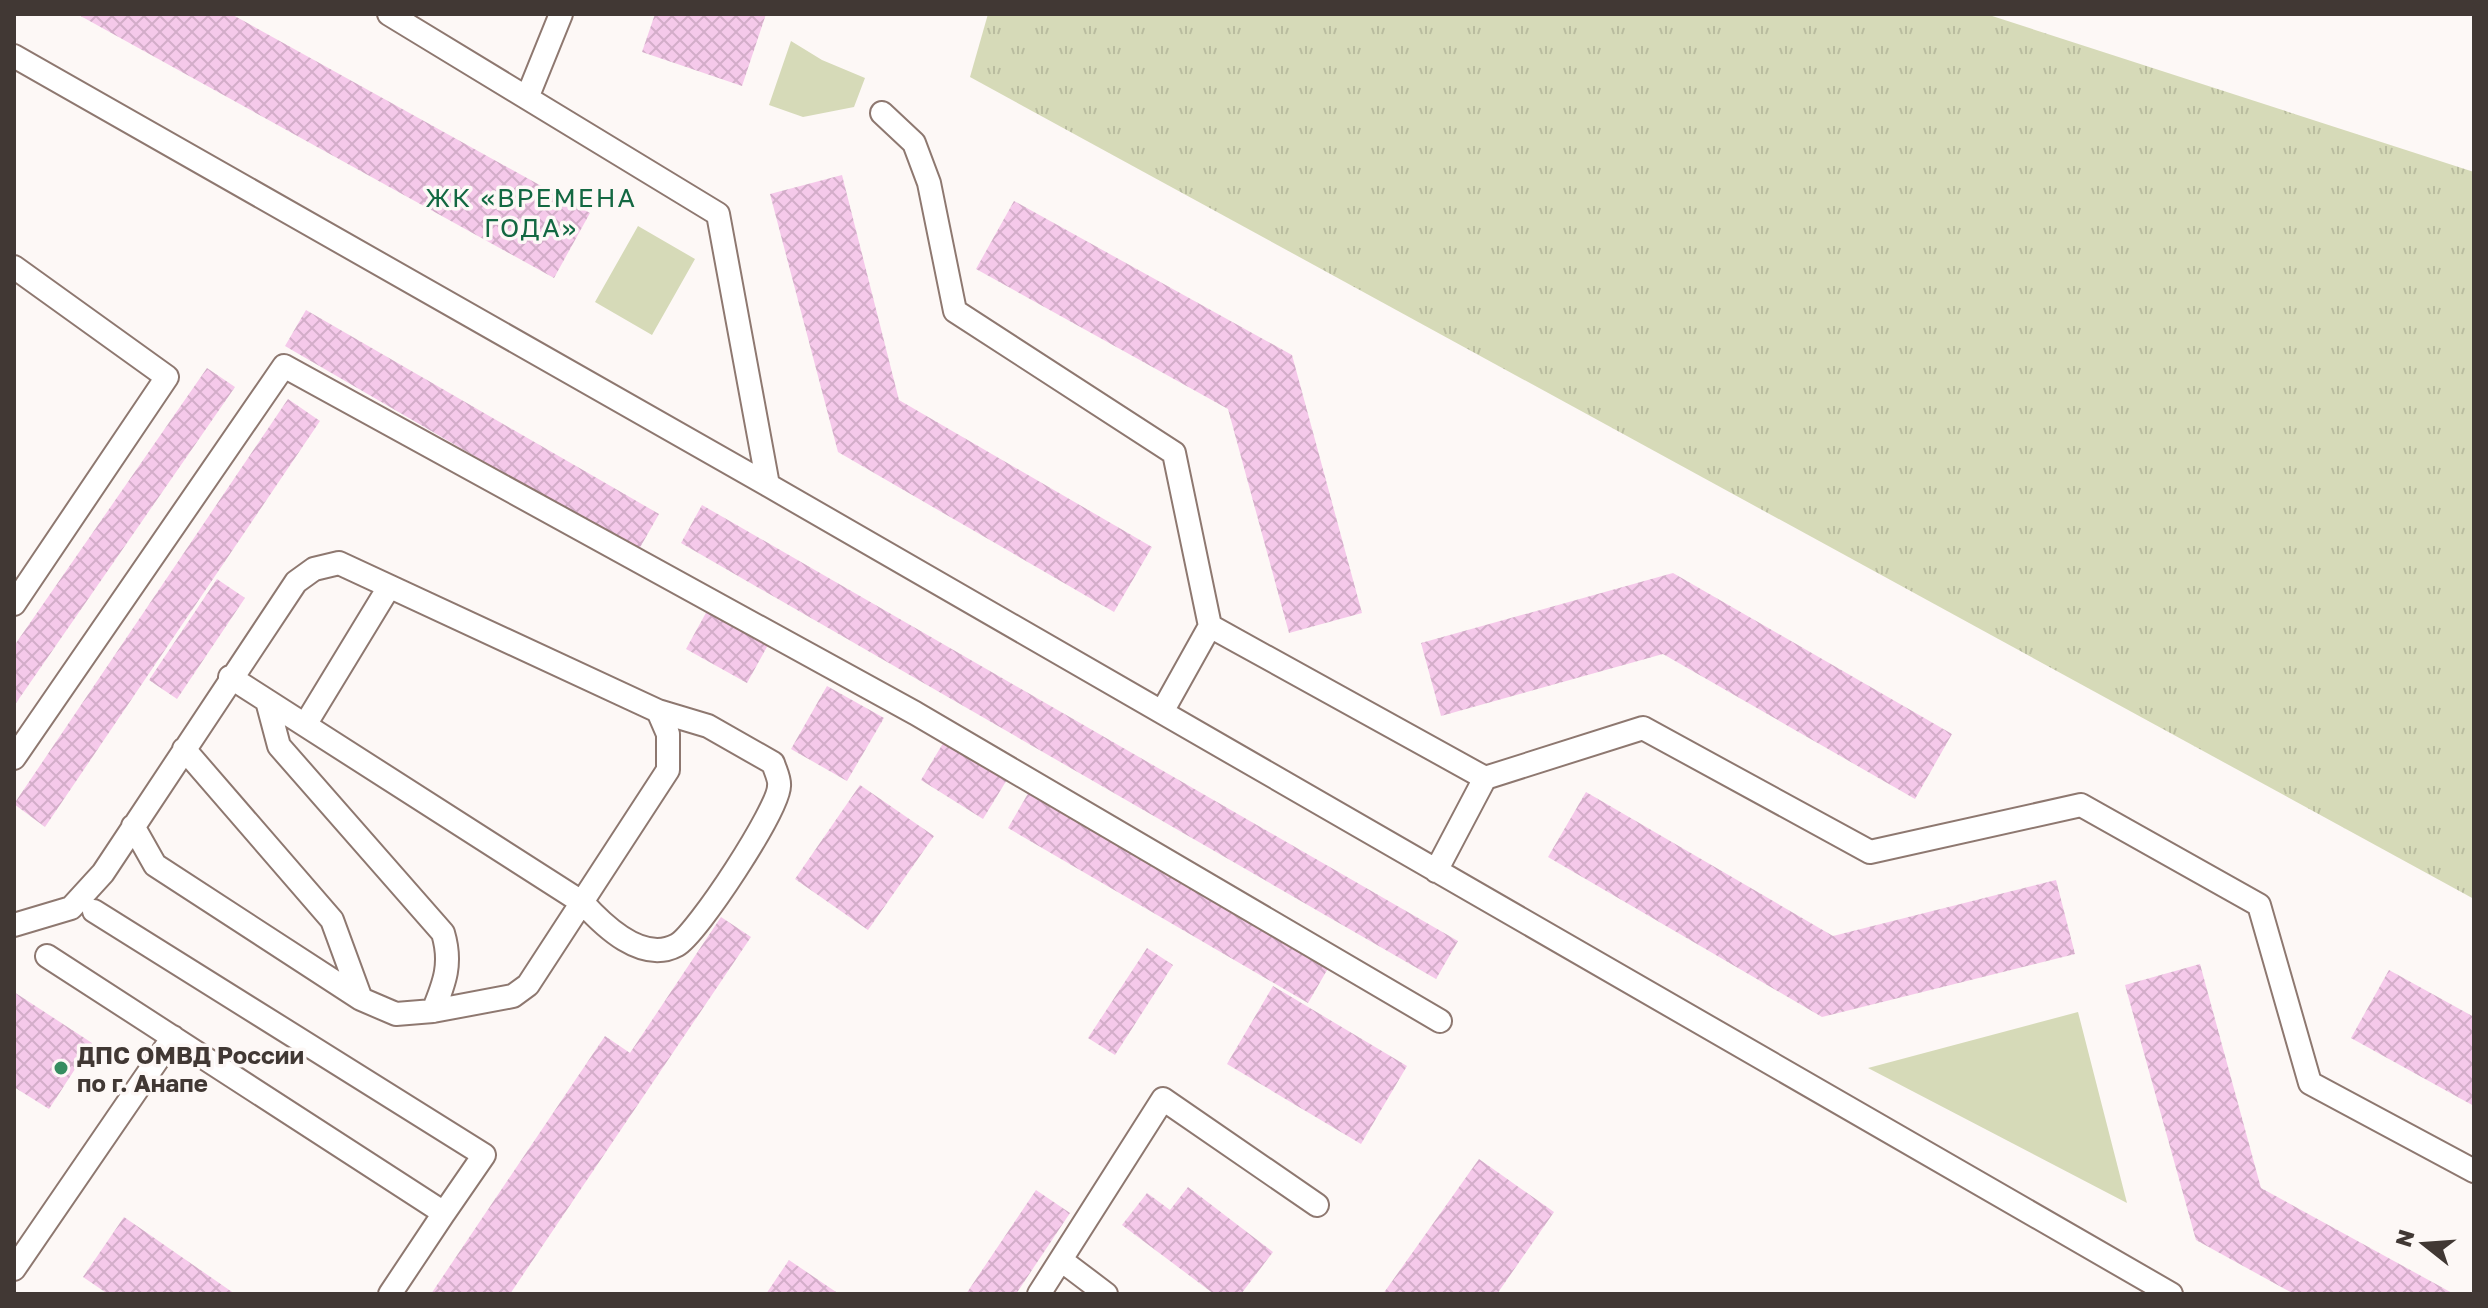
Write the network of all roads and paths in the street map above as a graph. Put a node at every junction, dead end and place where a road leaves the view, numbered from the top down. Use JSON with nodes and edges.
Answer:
{"nodes":[{"id":1,"x":389,"y":14,"type":"edge"},
{"id":2,"x":561,"y":14,"type":"edge"},
{"id":3,"x":14,"y":56,"type":"edge"},
{"id":4,"x":527,"y":98,"type":"junction"},
{"id":5,"x":882,"y":113,"type":"dead end"},
{"id":6,"x":14,"y":267,"type":"edge"},
{"id":7,"x":768,"y":485,"type":"junction"},
{"id":8,"x":389,"y":587,"type":"junction"},
{"id":9,"x":14,"y":604,"type":"edge"},
{"id":10,"x":1210,"y":626,"type":"junction"},
{"id":11,"x":230,"y":677,"type":"junction"},
{"id":12,"x":267,"y":701,"type":"junction"},
{"id":13,"x":658,"y":711,"type":"junction"},
{"id":14,"x":1162,"y":712,"type":"junction"},
{"id":15,"x":305,"y":725,"type":"junction"},
{"id":16,"x":184,"y":749,"type":"junction"},
{"id":17,"x":14,"y":758,"type":"edge"},
{"id":18,"x":1485,"y":778,"type":"junction"},
{"id":19,"x":133,"y":826,"type":"junction"},
{"id":20,"x":1436,"y":871,"type":"junction"},
{"id":21,"x":583,"y":903,"type":"junction"},
{"id":22,"x":94,"y":911,"type":"dead end"},
{"id":23,"x":14,"y":925,"type":"edge"},
{"id":24,"x":47,"y":956,"type":"dead end"},
{"id":25,"x":361,"y":999,"type":"junction"},
{"id":26,"x":433,"y":1011,"type":"junction"},
{"id":27,"x":1440,"y":1021,"type":"dead end"},
{"id":28,"x":173,"y":1037,"type":"junction"},
{"id":29,"x":2474,"y":1171,"type":"edge"},
{"id":30,"x":1317,"y":1205,"type":"dead end"},
{"id":31,"x":444,"y":1213,"type":"junction"},
{"id":32,"x":1061,"y":1260,"type":"junction"},
{"id":33,"x":14,"y":1269,"type":"edge"},
{"id":34,"x":390,"y":1294,"type":"edge"},
{"id":35,"x":1039,"y":1294,"type":"edge"},
{"id":36,"x":1106,"y":1294,"type":"edge"},
{"id":37,"x":2171,"y":1294,"type":"edge"}],
"edges":[{"from":1,"to":4,"type":"lane"},
{"from":2,"to":4,"type":"lane"},
{"from":3,"to":7,"type":"lane"},
{"from":4,"to":7,"type":"lane"},
{"from":5,"to":10,"type":"lane"},
{"from":6,"to":9,"type":"lane"},
{"from":7,"to":14,"type":"lane"},
{"from":8,"to":11,"type":"lane"},
{"from":8,"to":13,"type":"lane"},
{"from":8,"to":15,"type":"lane"},
{"from":10,"to":14,"type":"lane"},
{"from":10,"to":18,"type":"lane"},
{"from":11,"to":12,"type":"lane"},
{"from":11,"to":16,"type":"lane"},
{"from":12,"to":15,"type":"lane"},
{"from":12,"to":26,"type":"lane"},
{"from":13,"to":21,"type":"lane"},
{"from":13,"to":21,"type":"lane"},
{"from":14,"to":20,"type":"lane"},
{"from":15,"to":21,"type":"lane"},
{"from":16,"to":19,"type":"lane"},
{"from":16,"to":25,"type":"lane"},
{"from":17,"to":27,"type":"lane"},
{"from":18,"to":20,"type":"lane"},
{"from":18,"to":29,"type":"lane"},
{"from":19,"to":23,"type":"lane"},
{"from":19,"to":25,"type":"lane"},
{"from":20,"to":37,"type":"lane"},
{"from":21,"to":26,"type":"lane"},
{"from":22,"to":31,"type":"lane"},
{"from":24,"to":28,"type":"lane"},
{"from":25,"to":26,"type":"lane"},
{"from":28,"to":31,"type":"lane"},
{"from":28,"to":33,"type":"lane"},
{"from":30,"to":32,"type":"lane"},
{"from":31,"to":34,"type":"lane"},
{"from":32,"to":35,"type":"lane"},
{"from":32,"to":36,"type":"lane"}]}
